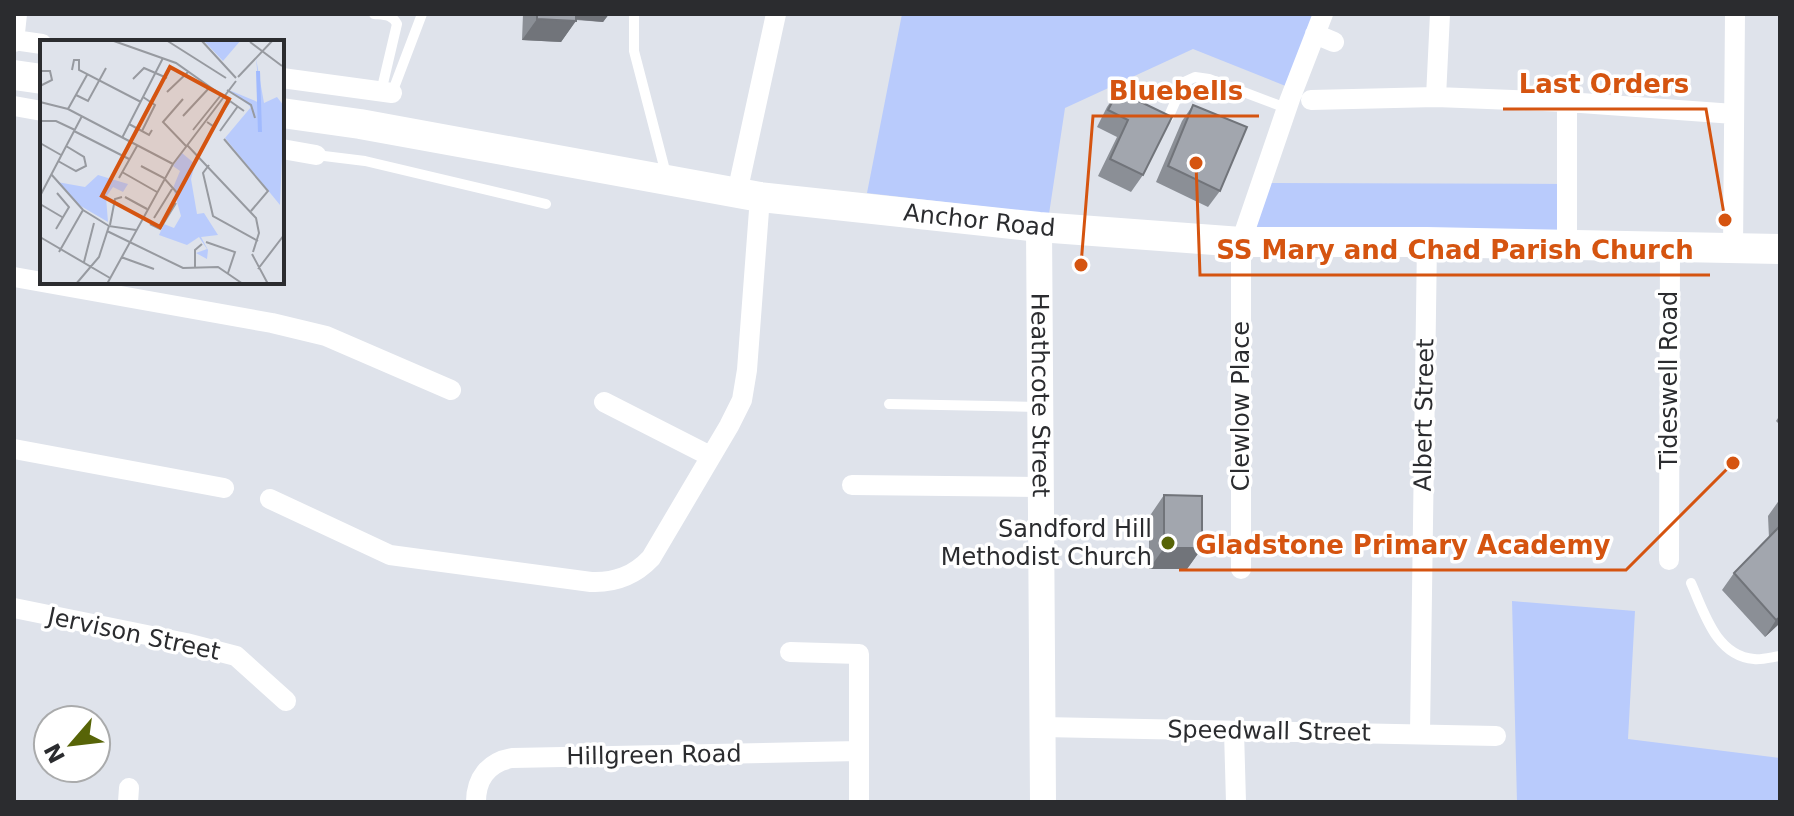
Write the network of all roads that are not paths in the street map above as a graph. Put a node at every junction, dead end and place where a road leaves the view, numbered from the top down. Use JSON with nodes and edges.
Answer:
{"nodes":[{"id":1,"x":17,"y":14,"type":"edge"},
{"id":2,"x":374,"y":14,"type":"edge"},
{"id":3,"x":422,"y":14,"type":"edge"},
{"id":4,"x":634,"y":14,"type":"edge"},
{"id":5,"x":776,"y":14,"type":"edge"},
{"id":6,"x":1323,"y":14,"type":"edge"},
{"id":7,"x":1440,"y":14,"type":"edge"},
{"id":8,"x":1735,"y":14,"type":"edge"},
{"id":9,"x":14,"y":41,"type":"edge"},
{"id":10,"x":40,"y":44,"type":"edge"},
{"id":11,"x":14,"y":75,"type":"edge"},
{"id":12,"x":284,"y":78,"type":"edge"},
{"id":13,"x":40,"y":79,"type":"edge"},
{"id":14,"x":386,"y":93,"type":"junction"},
{"id":15,"x":1436,"y":97,"type":"junction"},
{"id":16,"x":1311,"y":100,"type":"dead end"},
{"id":17,"x":1567,"y":102,"type":"junction"},
{"id":18,"x":14,"y":106,"type":"edge"},
{"id":19,"x":1286,"y":108,"type":"junction"},
{"id":20,"x":40,"y":111,"type":"edge"},
{"id":21,"x":284,"y":113,"type":"edge"},
{"id":22,"x":1734,"y":114,"type":"junction"},
{"id":23,"x":1168,"y":118,"type":"edge"},
{"id":24,"x":284,"y":149,"type":"edge"},
{"id":25,"x":316,"y":155,"type":"joint"},
{"id":26,"x":667,"y":180,"type":"junction"},
{"id":27,"x":749,"y":195,"type":"junction"},
{"id":28,"x":546,"y":204,"type":"dead end"},
{"id":29,"x":1039,"y":227,"type":"junction"},
{"id":30,"x":1241,"y":242,"type":"junction"},
{"id":31,"x":1427,"y":242,"type":"junction"},
{"id":32,"x":1565,"y":246,"type":"junction"},
{"id":33,"x":1670,"y":248,"type":"junction"},
{"id":34,"x":1733,"y":249,"type":"junction"},
{"id":35,"x":1780,"y":249,"type":"edge"},
{"id":36,"x":14,"y":277,"type":"edge"},
{"id":37,"x":40,"y":282,"type":"edge"},
{"id":38,"x":53,"y":284,"type":"edge"},
{"id":39,"x":451,"y":390,"type":"dead end"},
{"id":40,"x":604,"y":402,"type":"dead end"},
{"id":41,"x":889,"y":404,"type":"dead end"},
{"id":42,"x":1040,"y":407,"type":"junction"},
{"id":43,"x":14,"y":449,"type":"edge"},
{"id":44,"x":710,"y":456,"type":"junction"},
{"id":45,"x":852,"y":485,"type":"dead end"},
{"id":46,"x":1039,"y":487,"type":"junction"},
{"id":47,"x":224,"y":488,"type":"dead end"},
{"id":48,"x":270,"y":499,"type":"dead end"},
{"id":49,"x":1669,"y":560,"type":"dead end"},
{"id":50,"x":1241,"y":569,"type":"dead end"},
{"id":51,"x":1691,"y":583,"type":"dead end"},
{"id":52,"x":14,"y":608,"type":"edge"},
{"id":53,"x":790,"y":652,"type":"dead end"},
{"id":54,"x":1780,"y":656,"type":"edge"},
{"id":55,"x":286,"y":701,"type":"dead end"},
{"id":56,"x":1042,"y":727,"type":"junction"},
{"id":57,"x":1234,"y":731,"type":"junction"},
{"id":58,"x":1420,"y":733,"type":"junction"},
{"id":59,"x":1496,"y":736,"type":"dead end"},
{"id":60,"x":859,"y":751,"type":"junction"},
{"id":61,"x":476,"y":802,"type":"edge"},
{"id":62,"x":859,"y":802,"type":"edge"},
{"id":63,"x":1043,"y":802,"type":"edge"},
{"id":64,"x":1236,"y":802,"type":"edge"}],
"edges":[{"from":1,"to":9,"type":"street"},
{"from":2,"to":14,"type":"lane"},
{"from":3,"to":14,"type":"lane"},
{"from":4,"to":26,"type":"lane"},
{"from":5,"to":27,"type":"street"},
{"from":6,"to":19,"type":"street","name":"Clewlow Place"},
{"from":7,"to":15,"type":"street"},
{"from":8,"to":22,"type":"street"},
{"from":9,"to":10,"type":"street"},
{"from":11,"to":13,"type":"main road"},
{"from":12,"to":14,"type":"street"},
{"from":15,"to":16,"type":"street"},
{"from":15,"to":17,"type":"street"},
{"from":17,"to":22,"type":"street"},
{"from":17,"to":32,"type":"street"},
{"from":18,"to":20,"type":"street"},
{"from":19,"to":23,"type":"lane"},
{"from":19,"to":30,"type":"street","name":"Clewlow Place"},
{"from":21,"to":26,"type":"main road","name":"Anchor Road"},
{"from":22,"to":34,"type":"street"},
{"from":24,"to":25,"type":"street"},
{"from":25,"to":28,"type":"lane"},
{"from":26,"to":27,"type":"main road","name":"Anchor Road"},
{"from":27,"to":29,"type":"main road","name":"Anchor Road"},
{"from":27,"to":44,"type":"street"},
{"from":29,"to":30,"type":"main road","name":"Anchor Road"},
{"from":29,"to":42,"type":"street","name":"Heathcote Street"},
{"from":30,"to":31,"type":"main road","name":"Anchor Road"},
{"from":30,"to":50,"type":"street","name":"Clewlow Place"},
{"from":31,"to":32,"type":"main road","name":"Anchor Road"},
{"from":31,"to":58,"type":"street","name":"Albert Street"},
{"from":32,"to":33,"type":"main road","name":"Anchor Road"},
{"from":33,"to":34,"type":"main road","name":"Anchor Road"},
{"from":33,"to":49,"type":"street","name":"Tideswell Road"},
{"from":34,"to":35,"type":"main road","name":"Anchor Road"},
{"from":36,"to":37,"type":"street"},
{"from":38,"to":39,"type":"street"},
{"from":40,"to":44,"type":"street"},
{"from":41,"to":42,"type":"lane"},
{"from":42,"to":46,"type":"street","name":"Heathcote Street"},
{"from":43,"to":47,"type":"street"},
{"from":44,"to":48,"type":"street"},
{"from":45,"to":46,"type":"street"},
{"from":46,"to":56,"type":"street","name":"Heathcote Street"},
{"from":51,"to":54,"type":"lane"},
{"from":52,"to":55,"type":"street","name":"Jervison Street"},
{"from":53,"to":60,"type":"street"},
{"from":56,"to":57,"type":"street","name":"Speedwall Street"},
{"from":56,"to":63,"type":"street","name":"Heathcote Street"},
{"from":57,"to":58,"type":"street","name":"Speedwall Street"},
{"from":57,"to":64,"type":"street"},
{"from":58,"to":59,"type":"street","name":"Speedwall Street"},
{"from":60,"to":61,"type":"street","name":"Hillgreen Road"},
{"from":60,"to":62,"type":"street"}]}
